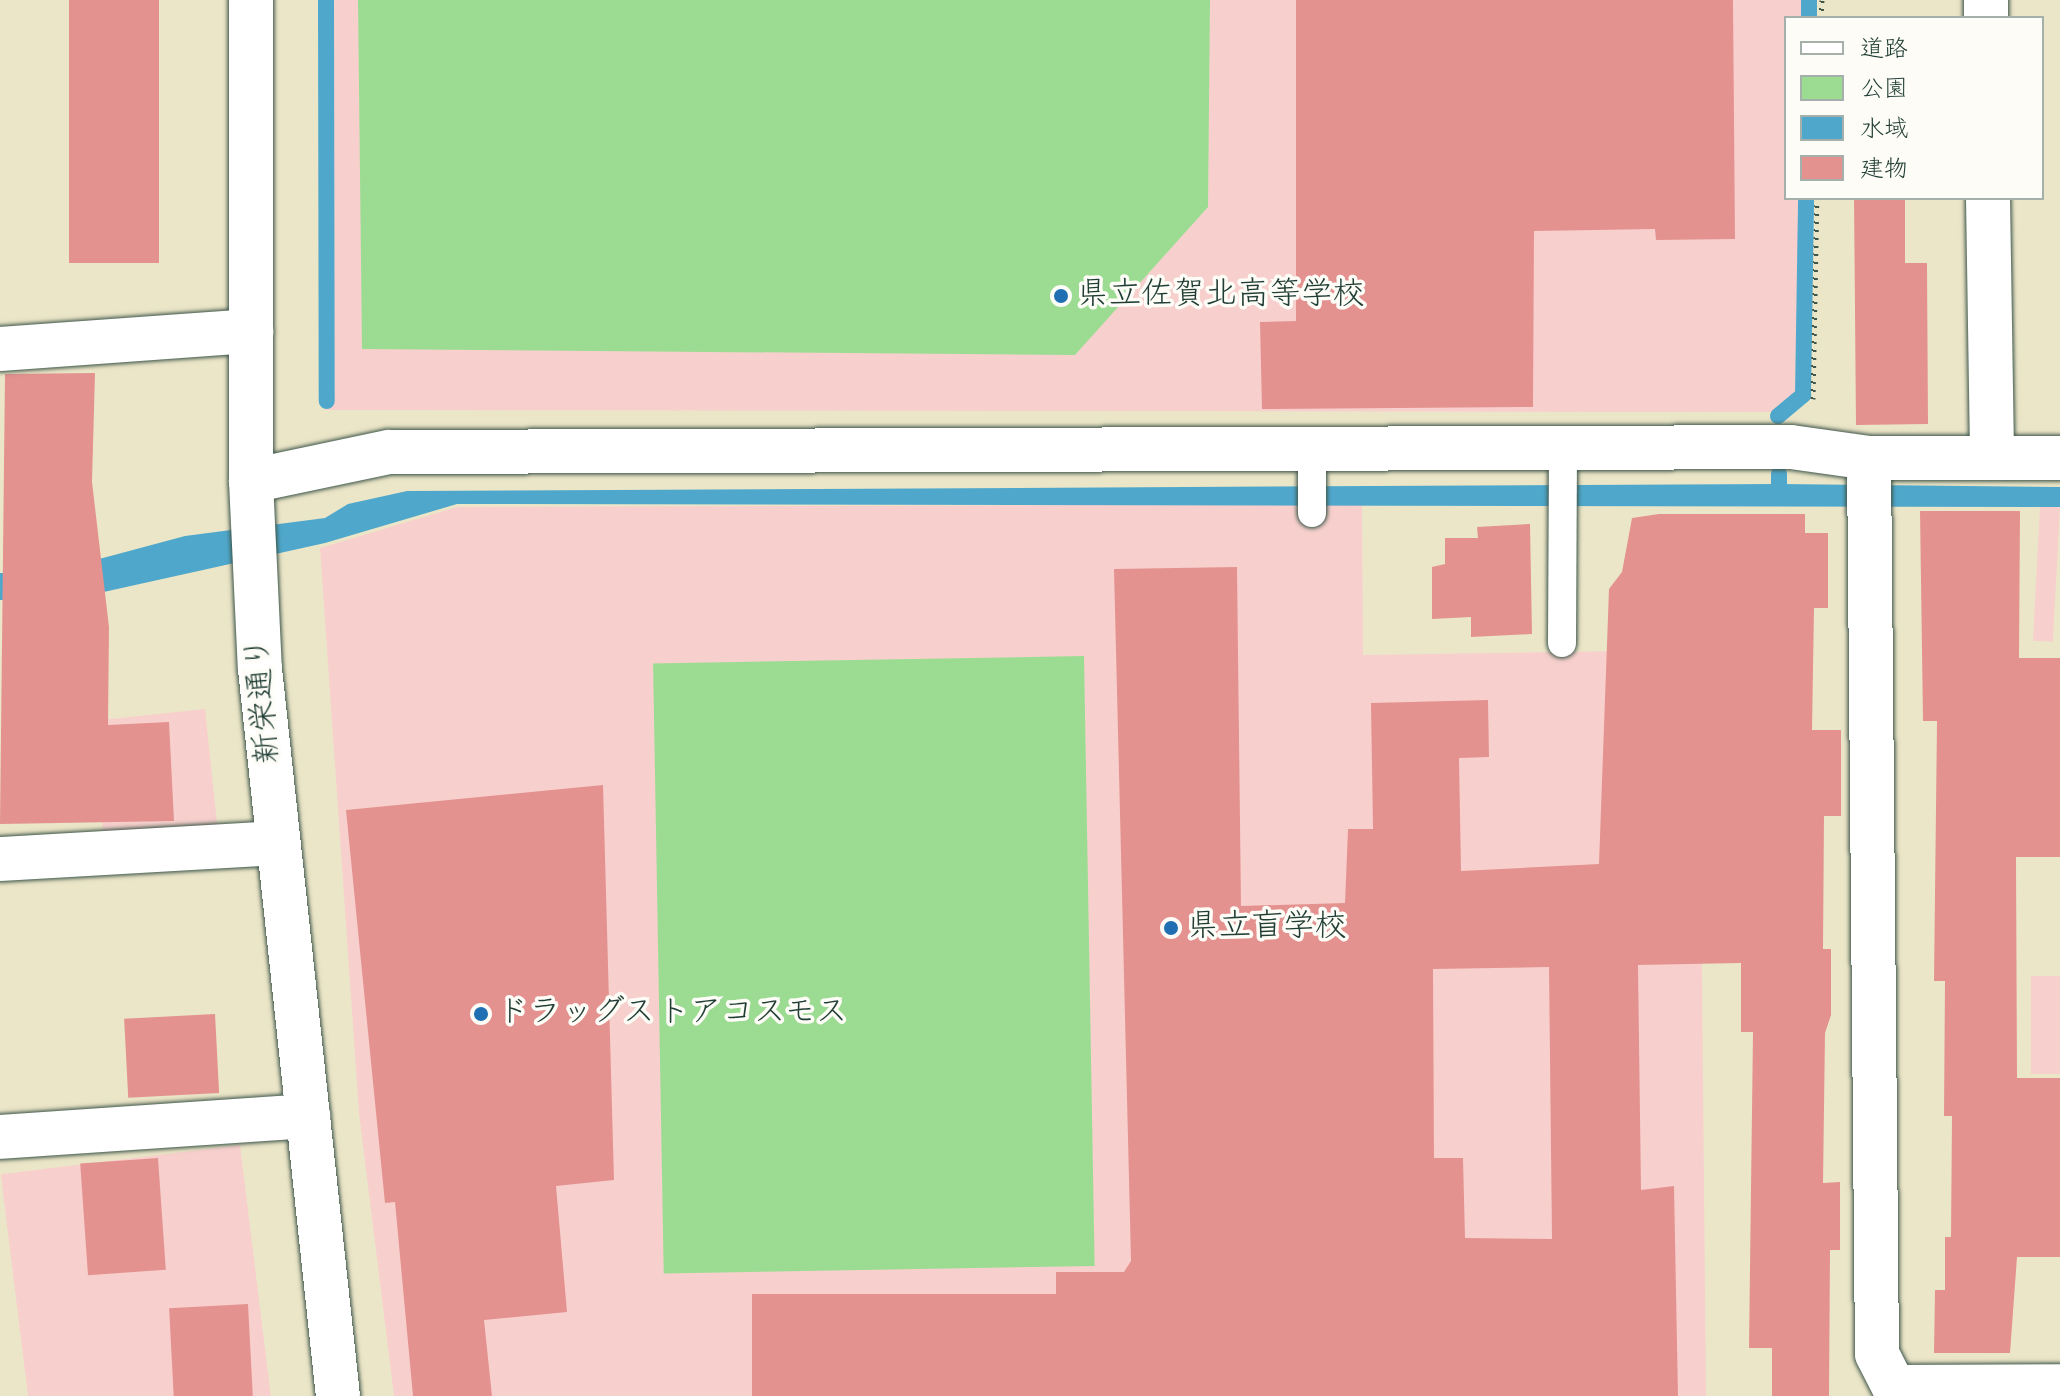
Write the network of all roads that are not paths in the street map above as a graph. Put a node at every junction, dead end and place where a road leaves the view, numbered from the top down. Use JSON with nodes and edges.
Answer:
{"nodes":[{"id":1,"x":251,"y":0,"type":"edge"},
{"id":2,"x":1988,"y":200,"type":"edge"},
{"id":3,"x":251,"y":331,"type":"junction"},
{"id":4,"x":0,"y":349,"type":"edge"},
{"id":5,"x":1992,"y":458,"type":"junction"},
{"id":6,"x":2060,"y":458,"type":"edge"},
{"id":7,"x":1563,"y":462,"type":"junction"},
{"id":8,"x":1312,"y":463,"type":"junction"},
{"id":9,"x":1869,"y":466,"type":"junction"},
{"id":10,"x":251,"y":481,"type":"junction"},
{"id":11,"x":1312,"y":513,"type":"dead end"},
{"id":12,"x":1562,"y":643,"type":"dead end"},
{"id":13,"x":278,"y":843,"type":"junction"},
{"id":14,"x":0,"y":859,"type":"edge"},
{"id":15,"x":308,"y":1116,"type":"junction"},
{"id":16,"x":0,"y":1137,"type":"edge"},
{"id":17,"x":2060,"y":1386,"type":"edge"},
{"id":18,"x":338,"y":1396,"type":"edge"}],
"edges":[{"from":1,"to":3,"type":"street","name":"新栄通り"},
{"from":2,"to":5,"type":"street"},
{"from":3,"to":4,"type":"street"},
{"from":3,"to":10,"type":"street","name":"新栄通り"},
{"from":5,"to":6,"type":"street"},
{"from":5,"to":9,"type":"street"},
{"from":7,"to":8,"type":"street"},
{"from":7,"to":9,"type":"street"},
{"from":7,"to":12,"type":"lane"},
{"from":8,"to":10,"type":"street"},
{"from":8,"to":11,"type":"lane"},
{"from":9,"to":17,"type":"street"},
{"from":10,"to":13,"type":"street","name":"新栄通り"},
{"from":13,"to":14,"type":"street"},
{"from":13,"to":15,"type":"street","name":"新栄通り"},
{"from":15,"to":16,"type":"street"},
{"from":15,"to":18,"type":"street","name":"新栄通り"}]}
